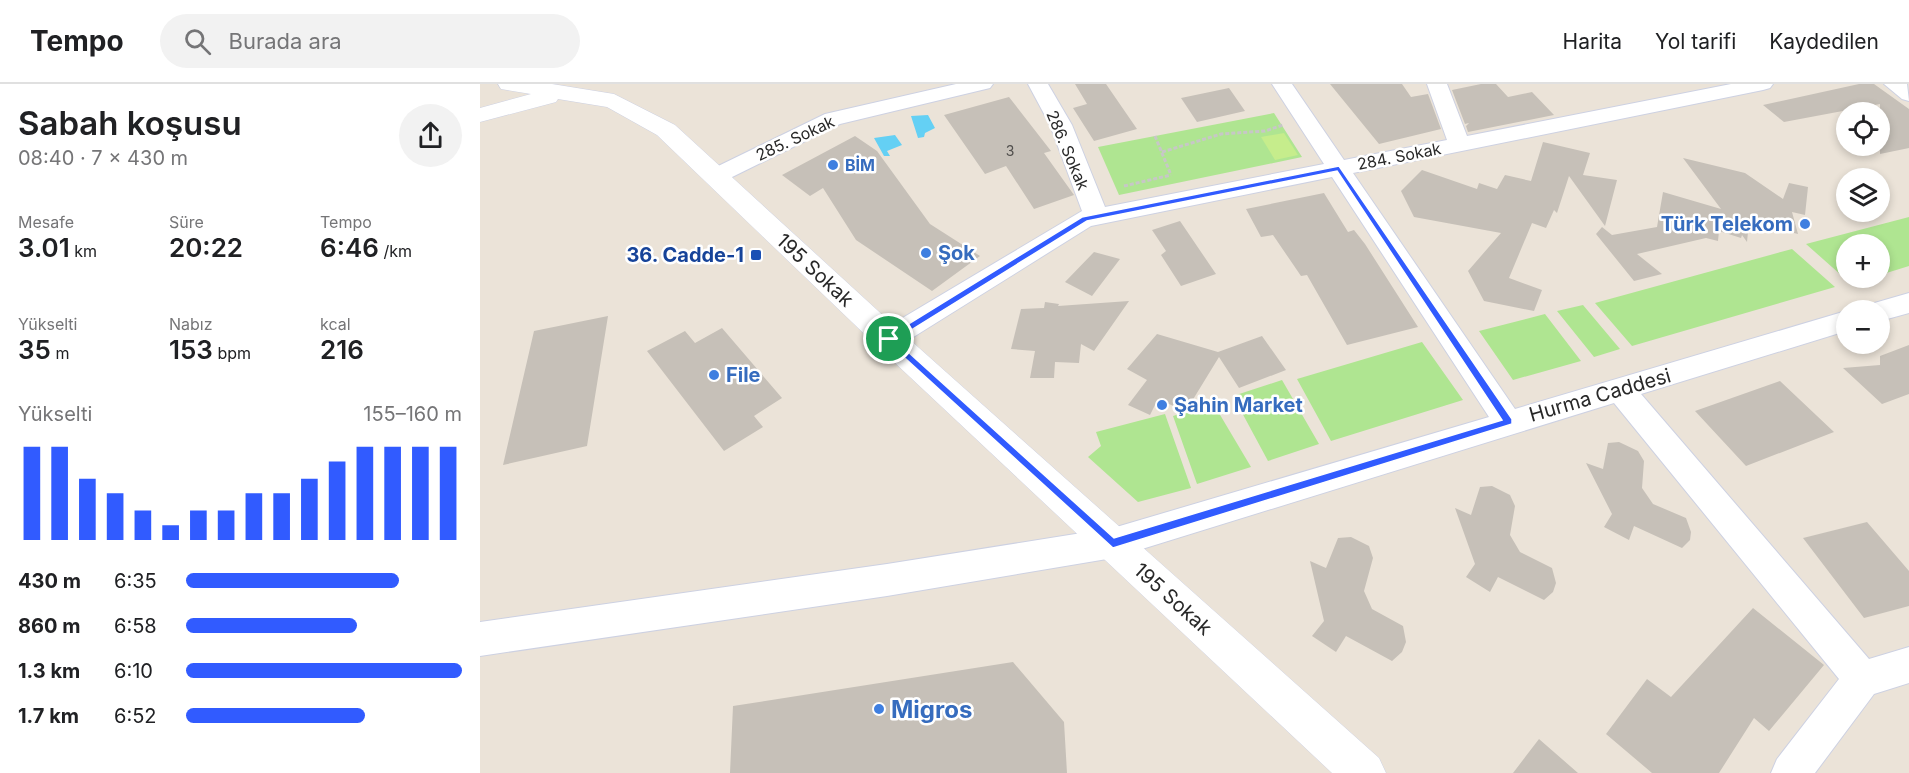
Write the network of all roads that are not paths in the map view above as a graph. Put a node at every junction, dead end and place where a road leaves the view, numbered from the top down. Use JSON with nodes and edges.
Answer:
{"nodes":[{"id":1,"x":509,"y":84,"type":"edge"},
{"id":2,"x":612,"y":84,"type":"edge"},
{"id":3,"x":982,"y":84,"type":"edge"},
{"id":4,"x":1038,"y":84,"type":"edge"},
{"id":5,"x":1282,"y":84,"type":"edge"},
{"id":6,"x":1437,"y":84,"type":"edge"},
{"id":7,"x":1763,"y":84,"type":"edge"},
{"id":8,"x":1894,"y":84,"type":"edge"},
{"id":9,"x":642,"y":93,"type":"dead end"},
{"id":10,"x":583,"y":95,"type":"junction"},
{"id":11,"x":1909,"y":95,"type":"edge"},
{"id":12,"x":480,"y":115,"type":"edge"},
{"id":13,"x":666,"y":130,"type":"junction"},
{"id":14,"x":1459,"y":143,"type":"junction"},
{"id":15,"x":1339,"y":168,"type":"junction"},
{"id":16,"x":716,"y":176,"type":"junction"},
{"id":17,"x":1096,"y":216,"type":"junction"},
{"id":18,"x":1909,"y":303,"type":"edge"},
{"id":19,"x":1890,"y":308,"type":"edge"},
{"id":20,"x":1836,"y":324,"type":"edge"},
{"id":21,"x":889,"y":339,"type":"junction"},
{"id":22,"x":1620,"y":390,"type":"junction"},
{"id":23,"x":1508,"y":422,"type":"junction"},
{"id":24,"x":1113,"y":543,"type":"junction"},
{"id":25,"x":480,"y":639,"type":"edge"},
{"id":26,"x":1909,"y":665,"type":"edge"},
{"id":27,"x":1862,"y":679,"type":"junction"},
{"id":28,"x":1364,"y":773,"type":"edge"},
{"id":29,"x":1791,"y":773,"type":"edge"}],
"edges":[{"from":1,"to":10,"type":"street"},
{"from":2,"to":10,"type":"street"},
{"from":3,"to":16,"type":"street","name":"285. Sokak"},
{"from":4,"to":17,"type":"street","name":"286. Sokak"},
{"from":5,"to":15,"type":"street"},
{"from":6,"to":14,"type":"street"},
{"from":7,"to":14,"type":"street","name":"284. Sokak"},
{"from":8,"to":11,"type":"street"},
{"from":9,"to":13,"type":"street"},
{"from":10,"to":12,"type":"street"},
{"from":10,"to":13,"type":"street"},
{"from":13,"to":16,"type":"street","name":"195 Sokak"},
{"from":14,"to":15,"type":"street","name":"284. Sokak"},
{"from":15,"to":17,"type":"street","name":"284. Sokak"},
{"from":15,"to":23,"type":"street"},
{"from":16,"to":21,"type":"street","name":"195 Sokak"},
{"from":17,"to":21,"type":"street","name":"284. Sokak"},
{"from":18,"to":19,"type":"street"},
{"from":20,"to":22,"type":"street","name":"Hurma Caddesi"},
{"from":21,"to":24,"type":"street","name":"195 Sokak"},
{"from":22,"to":23,"type":"street","name":"Hurma Caddesi"},
{"from":22,"to":27,"type":"street"},
{"from":23,"to":24,"type":"street","name":"Hurma Caddesi"},
{"from":24,"to":25,"type":"street","name":"Hurma Caddesi"},
{"from":24,"to":28,"type":"street","name":"195 Sokak"},
{"from":26,"to":27,"type":"street"},
{"from":27,"to":29,"type":"street"}]}
